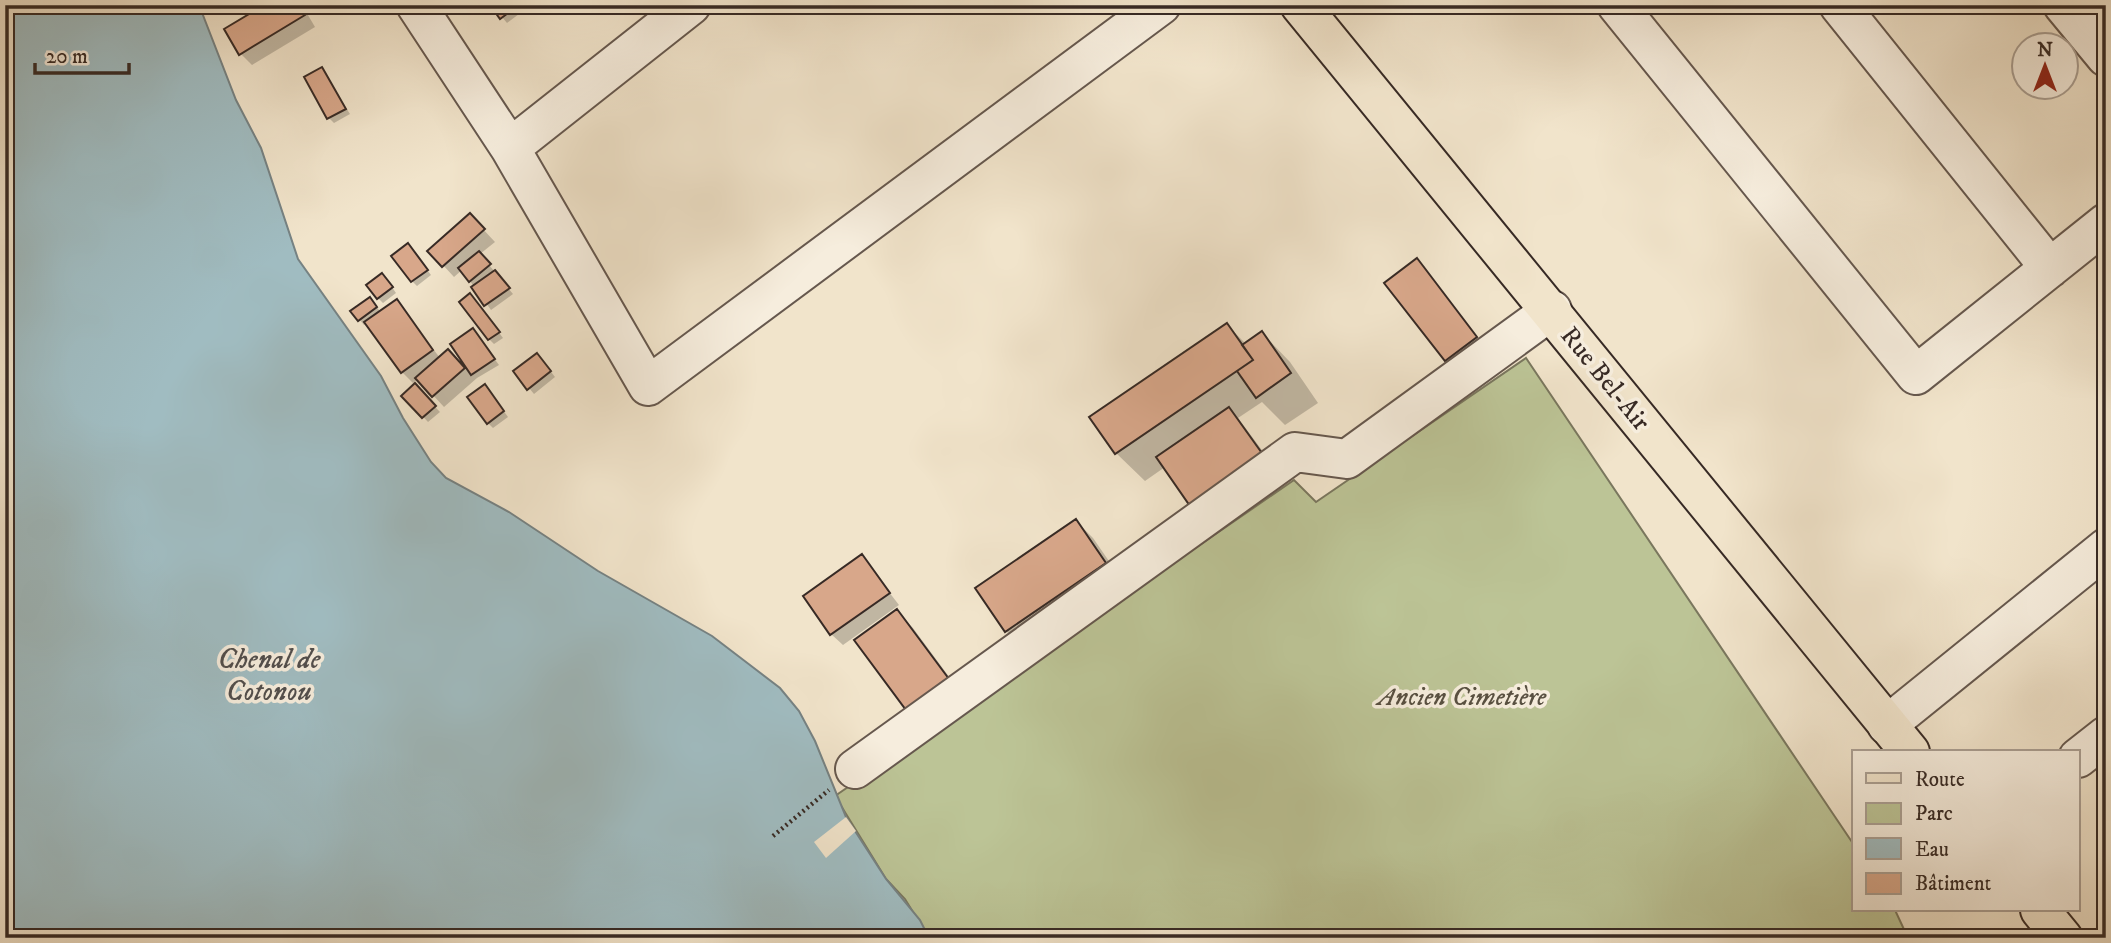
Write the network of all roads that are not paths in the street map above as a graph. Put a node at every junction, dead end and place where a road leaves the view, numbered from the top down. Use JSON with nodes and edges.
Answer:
{"nodes":[{"id":1,"x":416,"y":5,"type":"edge"},
{"id":2,"x":691,"y":5,"type":"edge"},
{"id":3,"x":1160,"y":5,"type":"edge"},
{"id":4,"x":1300,"y":5,"type":"edge"},
{"id":5,"x":1616,"y":5,"type":"edge"},
{"id":6,"x":1839,"y":5,"type":"edge"},
{"id":7,"x":2063,"y":5,"type":"edge"},
{"id":8,"x":2106,"y":57,"type":"edge"},
{"id":9,"x":510,"y":148,"type":"junction"},
{"id":10,"x":2106,"y":223,"type":"edge"},
{"id":11,"x":2050,"y":268,"type":"junction"},
{"id":12,"x":1552,"y":310,"type":"junction"},
{"id":13,"x":2106,"y":548,"type":"edge"},
{"id":14,"x":2106,"y":736,"type":"edge"},
{"id":15,"x":1898,"y":739,"type":"edge"},
{"id":16,"x":2080,"y":756,"type":"edge"},
{"id":17,"x":855,"y":769,"type":"road end"},
{"id":18,"x":2042,"y":912,"type":"edge"},
{"id":19,"x":2063,"y":938,"type":"edge"}],
"edges":[{"from":1,"to":9,"type":"street"},
{"from":2,"to":9,"type":"street"},
{"from":3,"to":9,"type":"street"},
{"from":4,"to":12,"type":"main road","name":"Rue Bel-Air"},
{"from":5,"to":11,"type":"street"},
{"from":6,"to":11,"type":"street"},
{"from":7,"to":8,"type":"street"},
{"from":10,"to":11,"type":"street"},
{"from":12,"to":15,"type":"main road","name":"Rue Bel-Air"},
{"from":12,"to":17,"type":"street"},
{"from":13,"to":15,"type":"street"},
{"from":14,"to":16,"type":"street"},
{"from":18,"to":19,"type":"main road"}]}
